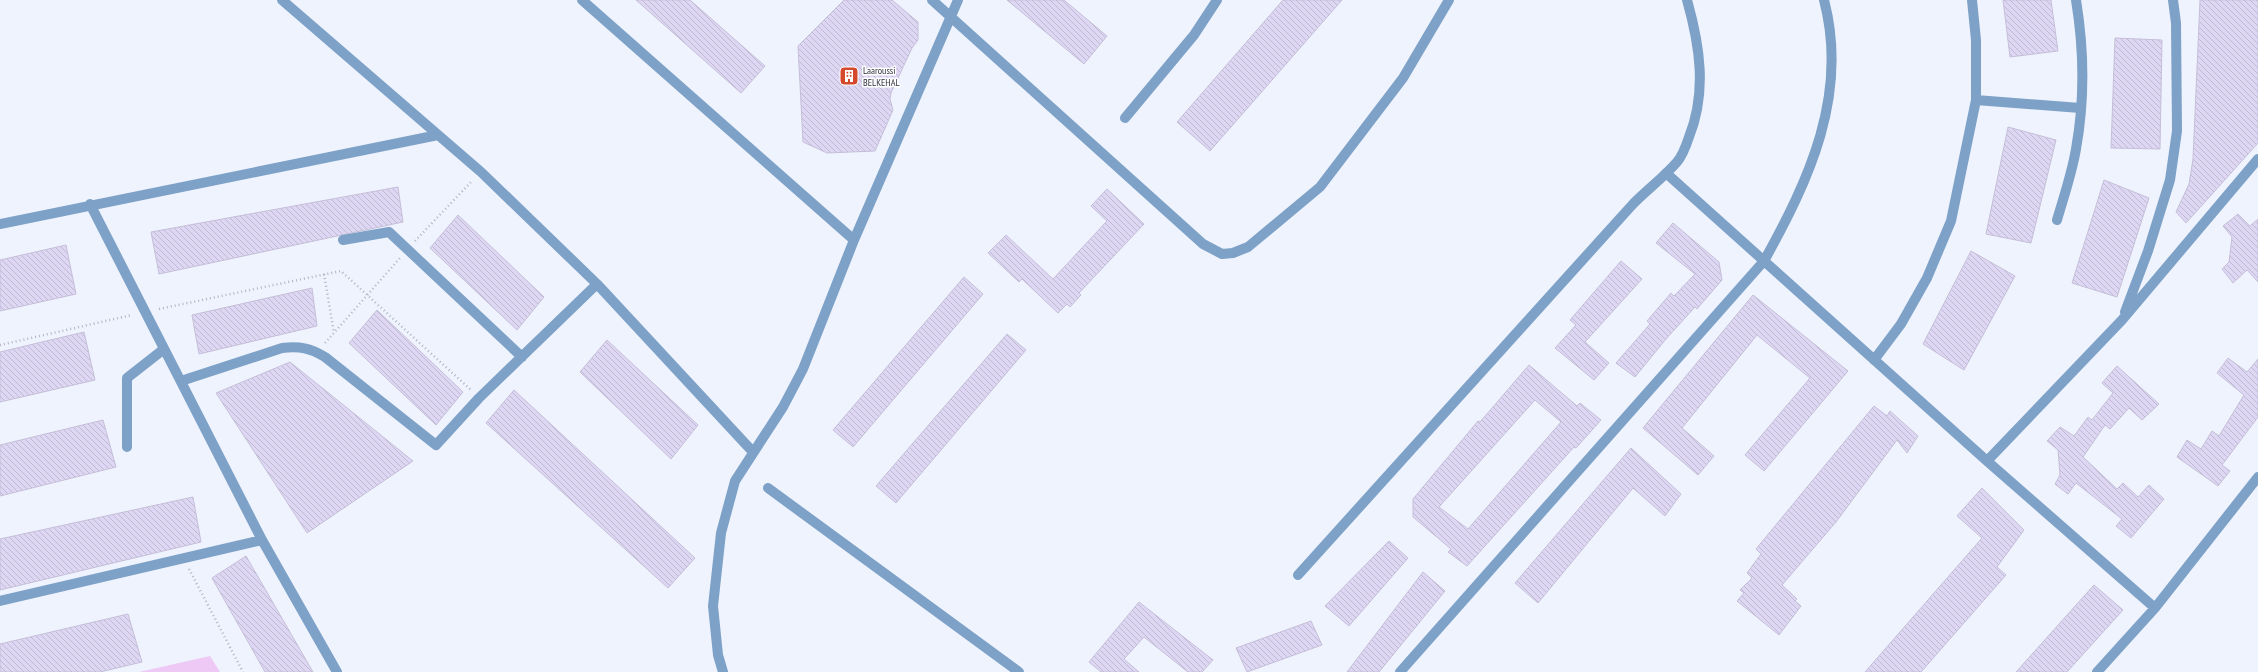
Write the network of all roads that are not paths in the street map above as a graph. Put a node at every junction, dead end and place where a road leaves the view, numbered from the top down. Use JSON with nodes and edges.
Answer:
{"nodes":[{"id":1,"x":282,"y":0,"type":"edge"},
{"id":2,"x":582,"y":0,"type":"edge"},
{"id":3,"x":932,"y":0,"type":"edge"},
{"id":4,"x":958,"y":0,"type":"edge"},
{"id":5,"x":1216,"y":0,"type":"edge"},
{"id":6,"x":1449,"y":0,"type":"edge"},
{"id":7,"x":1687,"y":0,"type":"edge"},
{"id":8,"x":1824,"y":0,"type":"edge"},
{"id":9,"x":1972,"y":0,"type":"edge"},
{"id":10,"x":2076,"y":0,"type":"edge"},
{"id":11,"x":2173,"y":0,"type":"edge"},
{"id":12,"x":951,"y":17,"type":"junction"},
{"id":13,"x":1976,"y":100,"type":"junction"},
{"id":14,"x":2080,"y":108,"type":"junction"},
{"id":15,"x":1125,"y":118,"type":"dead end"},
{"id":16,"x":438,"y":135,"type":"junction"},
{"id":17,"x":2258,"y":159,"type":"edge"},
{"id":18,"x":1666,"y":173,"type":"junction"},
{"id":19,"x":90,"y":204,"type":"junction"},
{"id":20,"x":2058,"y":220,"type":"dead end"},
{"id":21,"x":0,"y":224,"type":"edge"},
{"id":22,"x":343,"y":240,"type":"dead end"},
{"id":23,"x":854,"y":240,"type":"junction"},
{"id":24,"x":1764,"y":261,"type":"junction"},
{"id":25,"x":597,"y":284,"type":"junction"},
{"id":26,"x":2122,"y":320,"type":"junction"},
{"id":27,"x":164,"y":349,"type":"junction"},
{"id":28,"x":522,"y":357,"type":"junction"},
{"id":29,"x":1874,"y":360,"type":"junction"},
{"id":30,"x":181,"y":381,"type":"junction"},
{"id":31,"x":127,"y":447,"type":"dead end"},
{"id":32,"x":753,"y":452,"type":"junction"},
{"id":33,"x":1987,"y":461,"type":"junction"},
{"id":34,"x":2258,"y":477,"type":"edge"},
{"id":35,"x":768,"y":488,"type":"dead end"},
{"id":36,"x":262,"y":540,"type":"junction"},
{"id":37,"x":1298,"y":575,"type":"dead end"},
{"id":38,"x":0,"y":601,"type":"edge"},
{"id":39,"x":2155,"y":608,"type":"junction"},
{"id":40,"x":337,"y":672,"type":"edge"},
{"id":41,"x":723,"y":672,"type":"edge"},
{"id":42,"x":1019,"y":672,"type":"edge"},
{"id":43,"x":1400,"y":672,"type":"edge"},
{"id":44,"x":2097,"y":672,"type":"edge"}],
"edges":[{"from":1,"to":16,"type":"street"},
{"from":2,"to":23,"type":"street"},
{"from":3,"to":12,"type":"street"},
{"from":4,"to":12,"type":"street"},
{"from":5,"to":15,"type":"street"},
{"from":6,"to":12,"type":"street"},
{"from":7,"to":18,"type":"street"},
{"from":8,"to":24,"type":"street"},
{"from":9,"to":13,"type":"street"},
{"from":10,"to":14,"type":"street"},
{"from":11,"to":26,"type":"street"},
{"from":12,"to":23,"type":"street"},
{"from":13,"to":14,"type":"street"},
{"from":13,"to":29,"type":"street"},
{"from":14,"to":20,"type":"street"},
{"from":16,"to":19,"type":"street"},
{"from":16,"to":25,"type":"street"},
{"from":17,"to":26,"type":"street"},
{"from":18,"to":24,"type":"street"},
{"from":18,"to":37,"type":"street"},
{"from":19,"to":21,"type":"street"},
{"from":19,"to":27,"type":"street"},
{"from":22,"to":28,"type":"street"},
{"from":23,"to":32,"type":"street"},
{"from":24,"to":29,"type":"street"},
{"from":24,"to":43,"type":"street"},
{"from":25,"to":28,"type":"street"},
{"from":25,"to":32,"type":"street"},
{"from":26,"to":33,"type":"street"},
{"from":27,"to":30,"type":"street"},
{"from":27,"to":31,"type":"street"},
{"from":28,"to":30,"type":"street"},
{"from":29,"to":33,"type":"street"},
{"from":30,"to":36,"type":"street"},
{"from":32,"to":41,"type":"street"},
{"from":33,"to":39,"type":"street"},
{"from":34,"to":39,"type":"street"},
{"from":35,"to":42,"type":"street"},
{"from":36,"to":38,"type":"street"},
{"from":36,"to":40,"type":"street"},
{"from":39,"to":44,"type":"street"}]}
